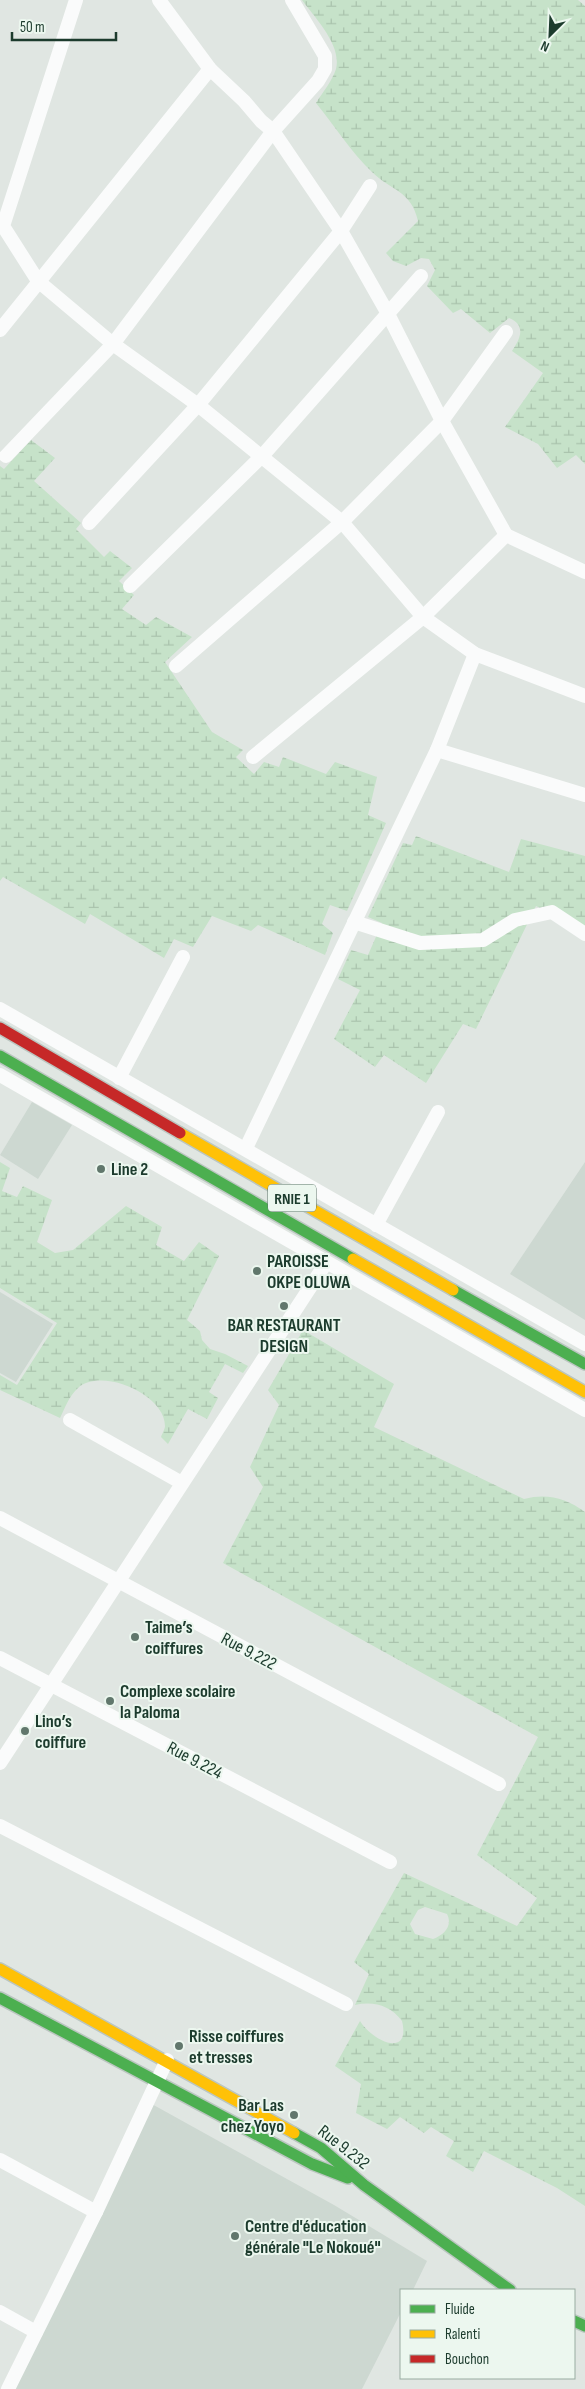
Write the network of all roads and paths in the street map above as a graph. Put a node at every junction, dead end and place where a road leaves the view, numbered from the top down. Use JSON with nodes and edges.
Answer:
{"nodes":[{"id":1,"x":76,"y":0,"type":"edge"},
{"id":2,"x":159,"y":0,"type":"edge"},
{"id":3,"x":292,"y":0,"type":"edge"},
{"id":4,"x":210,"y":69,"type":"junction"},
{"id":5,"x":274,"y":131,"type":"junction"},
{"id":6,"x":370,"y":186,"type":"dead end"},
{"id":7,"x":341,"y":231,"type":"junction"},
{"id":8,"x":420,"y":276,"type":"dead end"},
{"id":9,"x":38,"y":281,"type":"junction"},
{"id":10,"x":387,"y":312,"type":"junction"},
{"id":11,"x":0,"y":330,"type":"edge"},
{"id":12,"x":506,"y":332,"type":"dead end"},
{"id":13,"x":113,"y":344,"type":"junction"},
{"id":14,"x":198,"y":405,"type":"junction"},
{"id":15,"x":442,"y":421,"type":"junction"},
{"id":16,"x":262,"y":455,"type":"junction"},
{"id":17,"x":6,"y":456,"type":"dead end"},
{"id":18,"x":342,"y":522,"type":"junction"},
{"id":19,"x":89,"y":523,"type":"dead end"},
{"id":20,"x":506,"y":535,"type":"junction"},
{"id":21,"x":585,"y":572,"type":"edge"},
{"id":22,"x":130,"y":586,"type":"dead end"},
{"id":23,"x":422,"y":617,"type":"junction"},
{"id":24,"x":475,"y":654,"type":"junction"},
{"id":25,"x":176,"y":666,"type":"dead end"},
{"id":26,"x":585,"y":696,"type":"edge"},
{"id":27,"x":437,"y":750,"type":"junction"},
{"id":28,"x":253,"y":757,"type":"dead end"},
{"id":29,"x":585,"y":795,"type":"edge"},
{"id":30,"x":354,"y":922,"type":"junction"},
{"id":31,"x":585,"y":934,"type":"edge"},
{"id":32,"x":183,"y":957,"type":"dead end"},
{"id":33,"x":0,"y":1009,"type":"edge"},
{"id":34,"x":0,"y":1028,"type":"edge"},
{"id":35,"x":0,"y":1056,"type":"edge"},
{"id":36,"x":0,"y":1075,"type":"edge"},
{"id":37,"x":119,"y":1078,"type":"junction"},
{"id":38,"x":438,"y":1112,"type":"dead end"},
{"id":39,"x":246,"y":1148,"type":"junction"},
{"id":40,"x":376,"y":1225,"type":"junction"},
{"id":41,"x":326,"y":1263,"type":"junction"},
{"id":42,"x":585,"y":1344,"type":"edge"},
{"id":43,"x":585,"y":1364,"type":"edge"},
{"id":44,"x":585,"y":1392,"type":"edge"},
{"id":45,"x":585,"y":1410,"type":"edge"},
{"id":46,"x":70,"y":1420,"type":"dead end"},
{"id":47,"x":182,"y":1483,"type":"junction"},
{"id":48,"x":0,"y":1518,"type":"edge"},
{"id":49,"x":119,"y":1581,"type":"junction"},
{"id":50,"x":0,"y":1658,"type":"edge"},
{"id":51,"x":51,"y":1684,"type":"junction"},
{"id":52,"x":0,"y":1763,"type":"edge"},
{"id":53,"x":499,"y":1784,"type":"dead end"},
{"id":54,"x":0,"y":1826,"type":"edge"},
{"id":55,"x":390,"y":1862,"type":"dead end"},
{"id":56,"x":0,"y":1969,"type":"edge"},
{"id":57,"x":0,"y":1998,"type":"edge"},
{"id":58,"x":346,"y":2004,"type":"dead end"},
{"id":59,"x":167,"y":2060,"type":"junction"},
{"id":60,"x":156,"y":2082,"type":"junction"},
{"id":61,"x":0,"y":2160,"type":"edge"},
{"id":62,"x":364,"y":2184,"type":"junction"},
{"id":63,"x":96,"y":2212,"type":"junction"},
{"id":64,"x":508,"y":2289,"type":"edge"},
{"id":65,"x":0,"y":2312,"type":"edge"},
{"id":66,"x":36,"y":2332,"type":"junction"},
{"id":67,"x":8,"y":2389,"type":"edge"}],
"edges":[{"from":1,"to":9,"type":"street"},
{"from":2,"to":4,"type":"street"},
{"from":3,"to":5,"type":"street"},
{"from":4,"to":5,"type":"street"},
{"from":4,"to":9,"type":"street"},
{"from":5,"to":7,"type":"street"},
{"from":5,"to":13,"type":"street"},
{"from":6,"to":7,"type":"street"},
{"from":7,"to":10,"type":"street"},
{"from":7,"to":14,"type":"street"},
{"from":8,"to":10,"type":"street"},
{"from":9,"to":11,"type":"street"},
{"from":9,"to":13,"type":"street"},
{"from":10,"to":15,"type":"street"},
{"from":10,"to":16,"type":"street"},
{"from":12,"to":15,"type":"street"},
{"from":13,"to":14,"type":"street"},
{"from":13,"to":17,"type":"street"},
{"from":14,"to":16,"type":"street"},
{"from":14,"to":19,"type":"street"},
{"from":15,"to":18,"type":"street"},
{"from":15,"to":20,"type":"street"},
{"from":16,"to":18,"type":"street"},
{"from":16,"to":22,"type":"street"},
{"from":18,"to":23,"type":"street"},
{"from":18,"to":25,"type":"street"},
{"from":20,"to":21,"type":"street"},
{"from":20,"to":23,"type":"street"},
{"from":23,"to":24,"type":"street"},
{"from":23,"to":28,"type":"street"},
{"from":24,"to":26,"type":"street"},
{"from":24,"to":27,"type":"street"},
{"from":27,"to":29,"type":"street"},
{"from":27,"to":30,"type":"street"},
{"from":30,"to":31,"type":"street"},
{"from":30,"to":39,"type":"street"},
{"from":32,"to":37,"type":"street"},
{"from":33,"to":37,"type":"street"},
{"from":34,"to":43,"type":"main road","number":"RNIE 1"},
{"from":35,"to":44,"type":"main road","number":"RNIE 1"},
{"from":36,"to":41,"type":"street"},
{"from":37,"to":39,"type":"street"},
{"from":38,"to":40,"type":"street"},
{"from":39,"to":40,"type":"street"},
{"from":40,"to":42,"type":"street"},
{"from":41,"to":45,"type":"street"},
{"from":41,"to":47,"type":"street"},
{"from":46,"to":47,"type":"street"},
{"from":47,"to":49,"type":"street"},
{"from":48,"to":49,"type":"street","name":"Rue 9.222"},
{"from":49,"to":51,"type":"street"},
{"from":49,"to":53,"type":"street","name":"Rue 9.222"},
{"from":50,"to":51,"type":"street","name":"Rue 9.224"},
{"from":51,"to":52,"type":"street"},
{"from":51,"to":55,"type":"street","name":"Rue 9.224"},
{"from":54,"to":58,"type":"street"},
{"from":56,"to":59,"type":"main road","name":"Rue 9.232"},
{"from":57,"to":60,"type":"main road","name":"Rue 9.232"},
{"from":59,"to":60,"type":"street"},
{"from":59,"to":62,"type":"main road","name":"Rue 9.232"},
{"from":60,"to":62,"type":"main road","name":"Rue 9.232"},
{"from":60,"to":63,"type":"street"},
{"from":61,"to":63,"type":"street"},
{"from":62,"to":64,"type":"main road"},
{"from":63,"to":66,"type":"street"},
{"from":65,"to":66,"type":"street"},
{"from":66,"to":67,"type":"street"}]}
